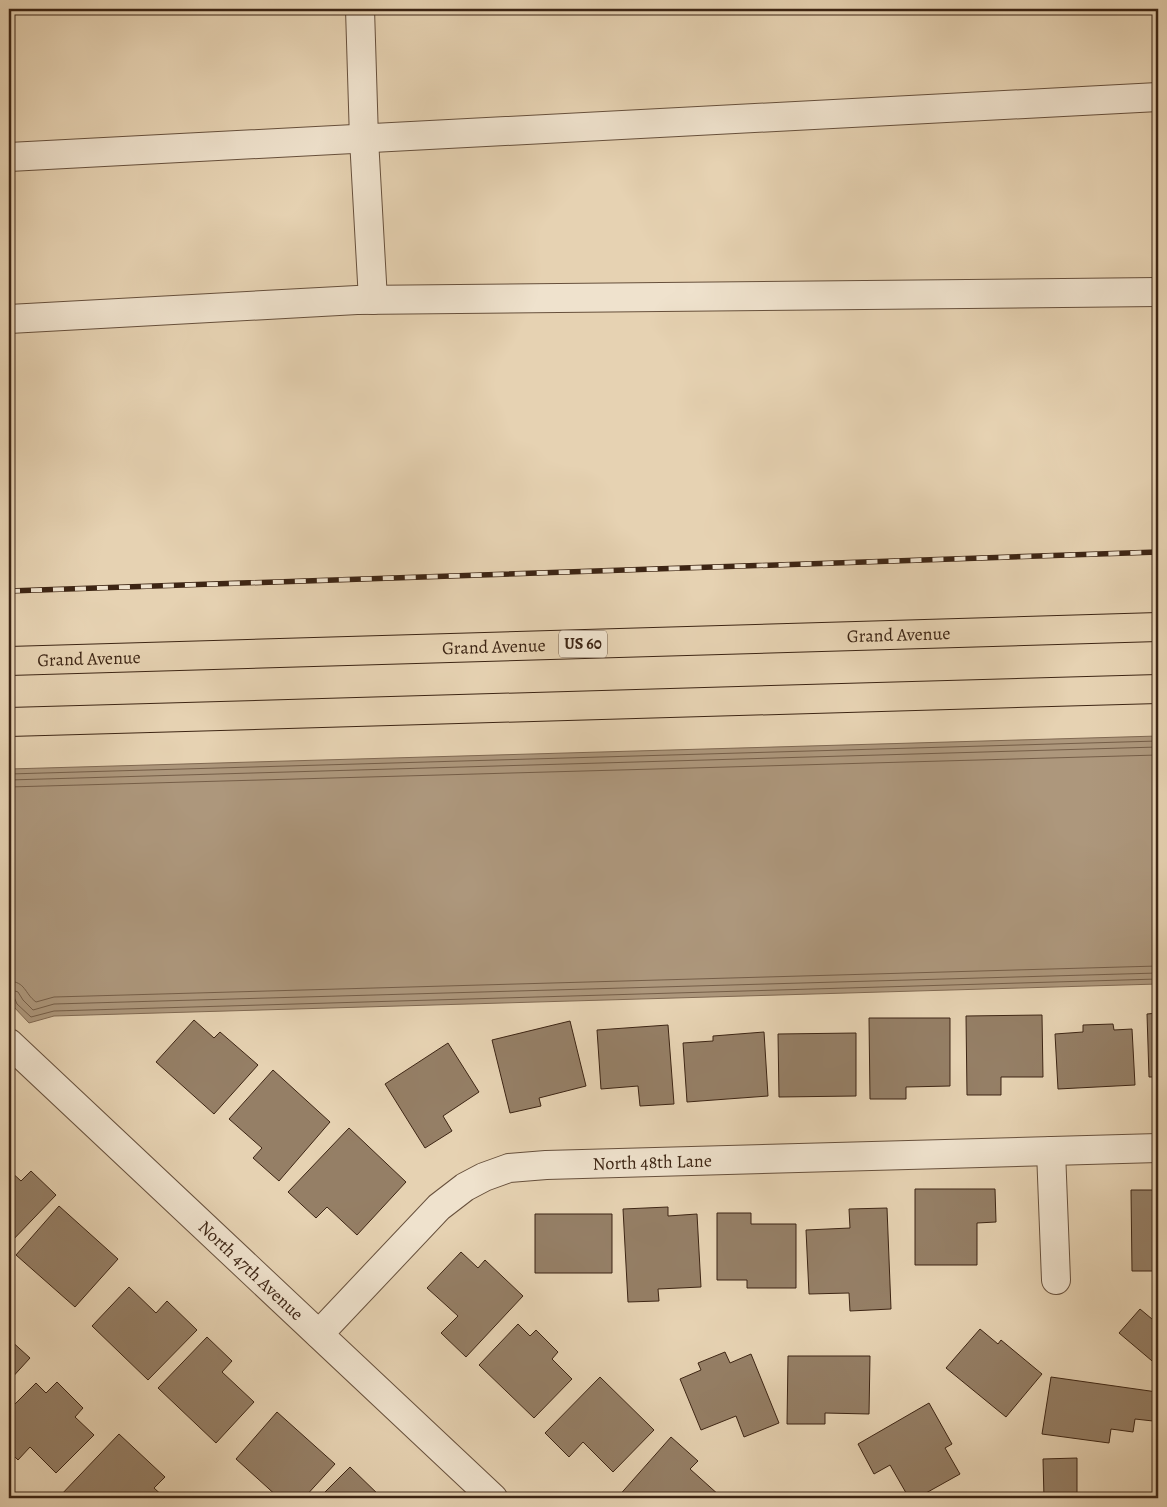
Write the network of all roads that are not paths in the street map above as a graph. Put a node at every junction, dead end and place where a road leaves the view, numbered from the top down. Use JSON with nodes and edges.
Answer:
{"nodes":[{"id":1,"x":360,"y":9,"type":"edge"},
{"id":2,"x":1158,"y":98,"type":"edge"},
{"id":3,"x":364,"y":139,"type":"junction"},
{"id":4,"x":9,"y":157,"type":"edge"},
{"id":5,"x":1158,"y":292,"type":"edge"},
{"id":6,"x":373,"y":300,"type":"junction"},
{"id":7,"x":9,"y":319,"type":"edge"},
{"id":8,"x":1158,"y":627,"type":"edge"},
{"id":9,"x":9,"y":662,"type":"edge"},
{"id":10,"x":1158,"y":688,"type":"edge"},
{"id":11,"x":9,"y":722,"type":"edge"},
{"id":12,"x":9,"y":1043,"type":"edge"},
{"id":13,"x":1158,"y":1148,"type":"edge"},
{"id":14,"x":1051,"y":1151,"type":"junction"},
{"id":15,"x":1056,"y":1280,"type":"dead end"},
{"id":16,"x":319,"y":1334,"type":"junction"},
{"id":17,"x":493,"y":1498,"type":"edge"}],
"edges":[{"from":1,"to":3,"type":"street"},
{"from":2,"to":3,"type":"street"},
{"from":3,"to":4,"type":"street"},
{"from":3,"to":6,"type":"street"},
{"from":5,"to":6,"type":"street"},
{"from":6,"to":7,"type":"street"},
{"from":8,"to":9,"type":"highway","name":"Grand Avenue","number":"US 60"},
{"from":10,"to":11,"type":"highway"},
{"from":12,"to":16,"type":"street","name":"North 47th Avenue"},
{"from":13,"to":14,"type":"street","name":"North 48th Lane"},
{"from":14,"to":15,"type":"street"},
{"from":14,"to":16,"type":"street","name":"North 48th Lane"},
{"from":16,"to":17,"type":"street","name":"North 47th Avenue"}]}
